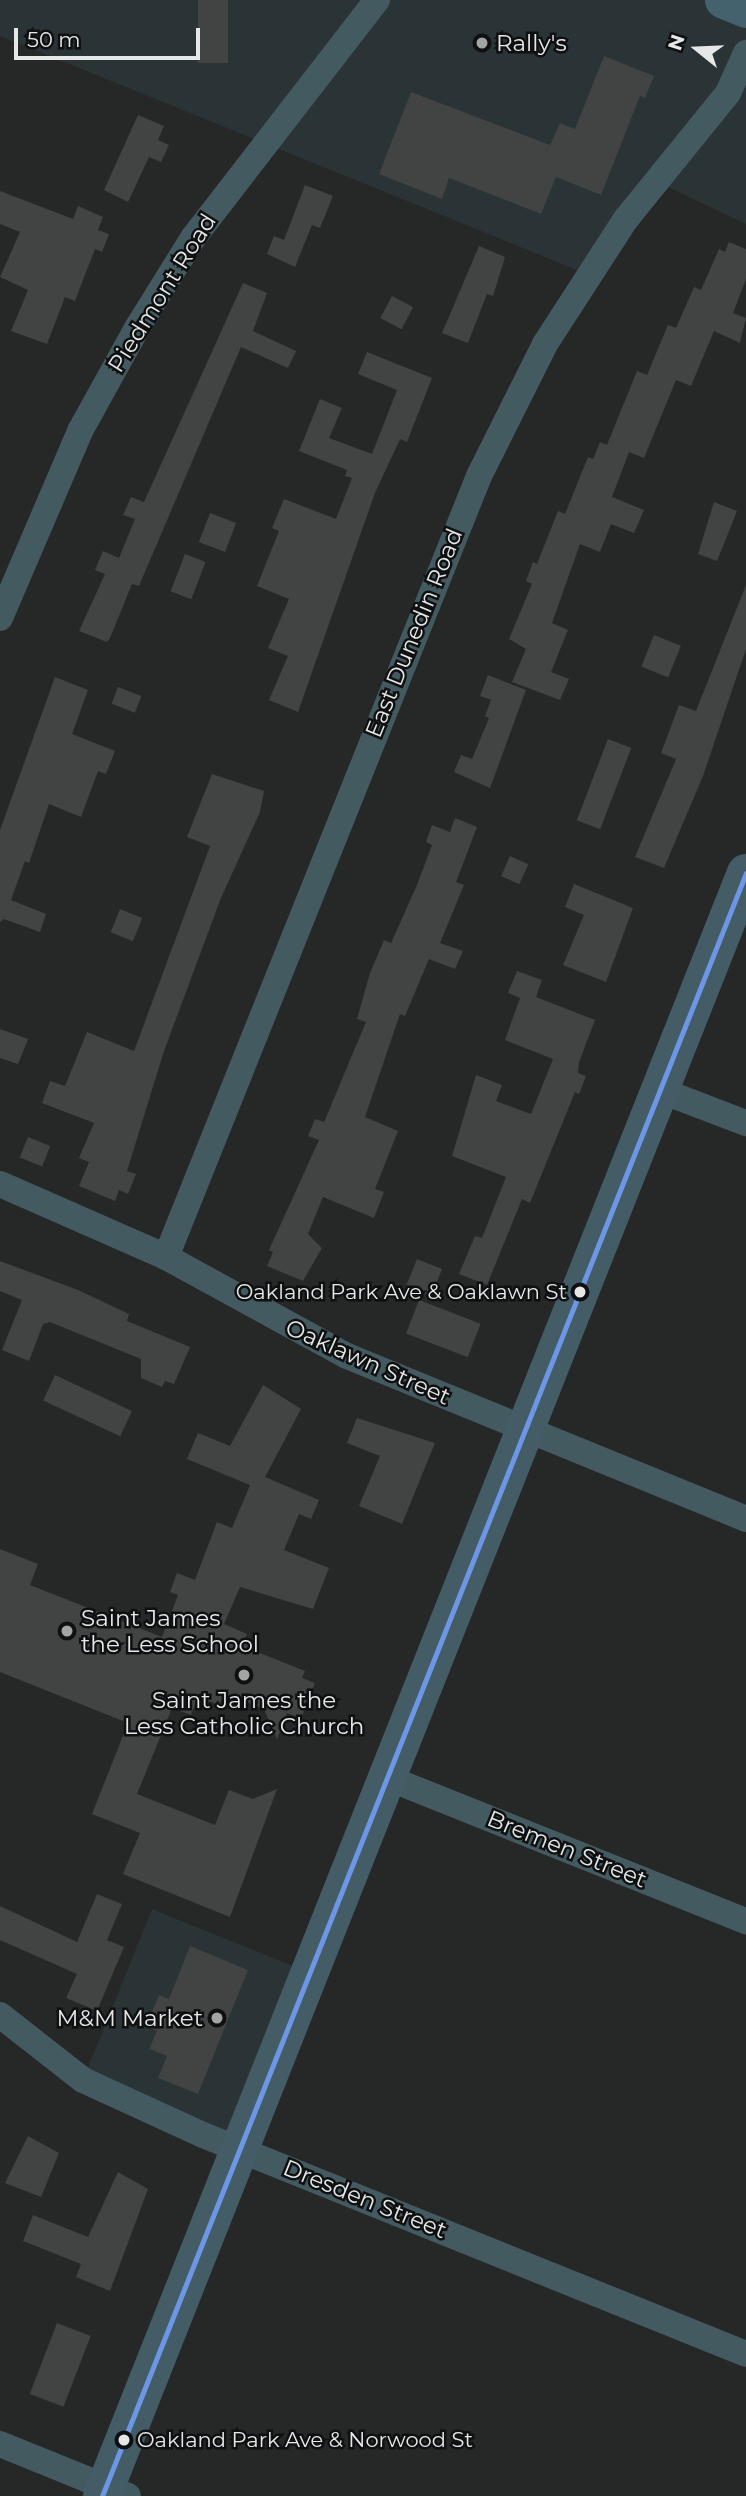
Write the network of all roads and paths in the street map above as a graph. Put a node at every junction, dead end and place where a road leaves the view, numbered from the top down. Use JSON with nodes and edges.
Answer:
{"nodes":[{"id":1,"x":377,"y":0,"type":"edge"},
{"id":2,"x":724,"y":0,"type":"edge"},
{"id":3,"x":746,"y":9,"type":"edge"},
{"id":4,"x":746,"y":53,"type":"edge"},
{"id":5,"x":0,"y":618,"type":"edge"},
{"id":6,"x":746,"y":873,"type":"edge"},
{"id":7,"x":662,"y":1091,"type":"junction"},
{"id":8,"x":746,"y":1123,"type":"edge"},
{"id":9,"x":0,"y":1184,"type":"edge"},
{"id":10,"x":166,"y":1257,"type":"junction"},
{"id":11,"x":527,"y":1431,"type":"junction"},
{"id":12,"x":746,"y":1519,"type":"edge"},
{"id":13,"x":388,"y":1778,"type":"junction"},
{"id":14,"x":746,"y":1921,"type":"edge"},
{"id":15,"x":0,"y":2015,"type":"edge"},
{"id":16,"x":241,"y":2150,"type":"junction"},
{"id":17,"x":746,"y":2354,"type":"edge"},
{"id":18,"x":0,"y":2444,"type":"edge"},
{"id":19,"x":112,"y":2493,"type":"edge"}],
"edges":[{"from":1,"to":5,"type":"street","name":"Piedmont Road"},
{"from":2,"to":3,"type":"main road"},
{"from":4,"to":10,"type":"street","name":"East Dunedin Road"},
{"from":6,"to":7,"type":"main road"},
{"from":7,"to":8,"type":"street"},
{"from":7,"to":11,"type":"main road"},
{"from":9,"to":10,"type":"street","name":"Oaklawn Street"},
{"from":10,"to":11,"type":"street","name":"Oaklawn Street"},
{"from":11,"to":12,"type":"street","name":"Oaklawn Street"},
{"from":11,"to":13,"type":"main road"},
{"from":13,"to":14,"type":"street","name":"Bremen Street"},
{"from":13,"to":16,"type":"main road"},
{"from":15,"to":16,"type":"street","name":"Dresden Street"},
{"from":16,"to":17,"type":"street","name":"Dresden Street"},
{"from":16,"to":19,"type":"main road"},
{"from":18,"to":19,"type":"street"}]}
